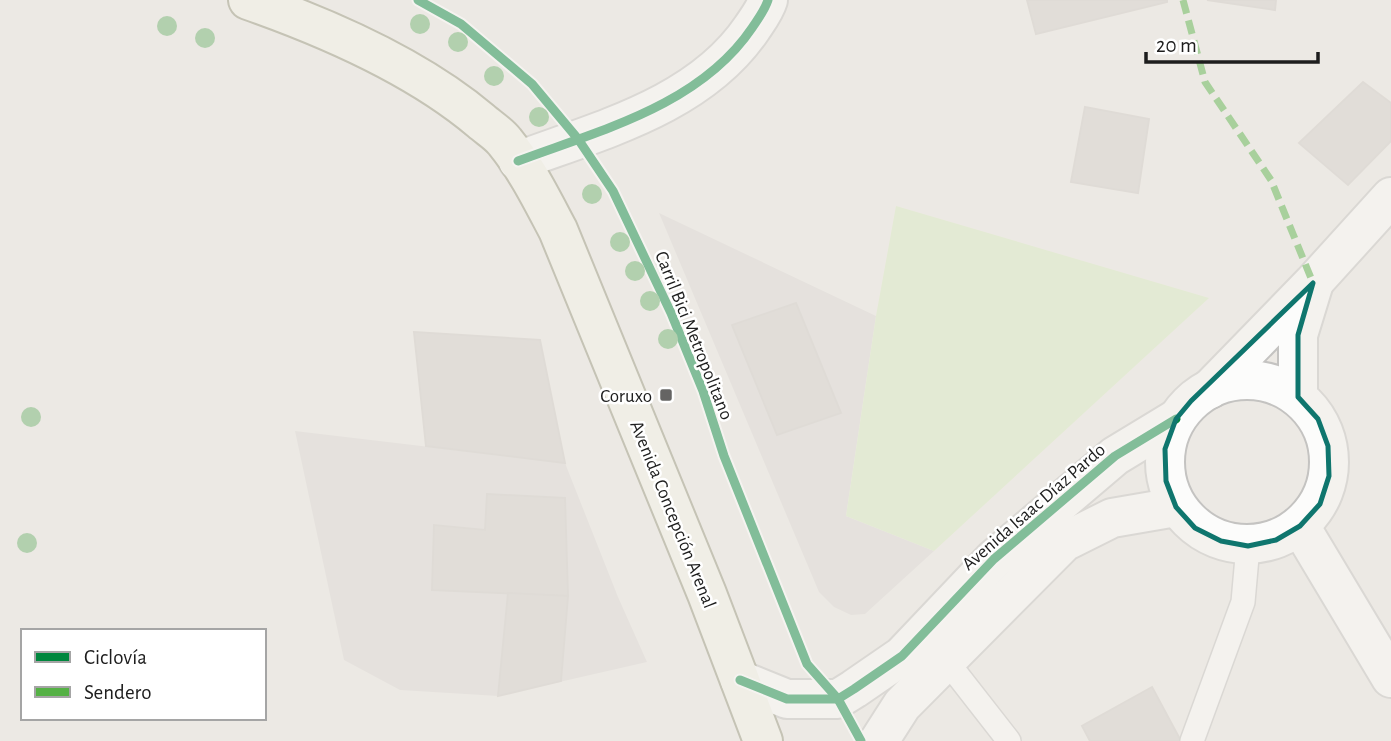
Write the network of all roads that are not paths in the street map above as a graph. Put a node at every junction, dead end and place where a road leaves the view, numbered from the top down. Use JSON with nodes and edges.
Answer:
{"nodes":[{"id":1,"x":248,"y":0,"type":"edge"},
{"id":2,"x":768,"y":0,"type":"edge"},
{"id":3,"x":518,"y":161,"type":"junction"},
{"id":4,"x":1391,"y":197,"type":"edge"},
{"id":5,"x":1314,"y":283,"type":"junction"},
{"id":6,"x":1210,"y":389,"type":"junction"},
{"id":7,"x":1298,"y":397,"type":"junction"},
{"id":8,"x":1176,"y":419,"type":"junction"},
{"id":9,"x":1176,"y":507,"type":"junction"},
{"id":10,"x":1300,"y":526,"type":"junction"},
{"id":11,"x":1248,"y":545,"type":"junction"},
{"id":12,"x":945,"y":659,"type":"junction"},
{"id":13,"x":1391,"y":678,"type":"edge"},
{"id":14,"x":740,"y":680,"type":"junction"},
{"id":15,"x":764,"y":741,"type":"edge"},
{"id":16,"x":879,"y":741,"type":"edge"},
{"id":17,"x":1009,"y":741,"type":"edge"},
{"id":18,"x":1192,"y":741,"type":"edge"}],
"edges":[{"from":1,"to":3,"type":"main road","name":"Avenida Concepción Arenal"},
{"from":2,"to":3,"type":"street"},
{"from":3,"to":14,"type":"main road","name":"Avenida Concepción Arenal"},
{"from":4,"to":5,"type":"street"},
{"from":5,"to":6,"type":"street"},
{"from":5,"to":7,"type":"street"},
{"from":6,"to":7,"type":"street"},
{"from":6,"to":8,"type":"street"},
{"from":7,"to":10,"type":"street"},
{"from":8,"to":9,"type":"street"},
{"from":8,"to":14,"type":"street","name":"Avenida Isaac Díaz Pardo"},
{"from":9,"to":11,"type":"street"},
{"from":9,"to":12,"type":"street"},
{"from":10,"to":11,"type":"street"},
{"from":10,"to":13,"type":"street"},
{"from":11,"to":18,"type":"lane"},
{"from":12,"to":16,"type":"street"},
{"from":12,"to":17,"type":"lane"},
{"from":14,"to":15,"type":"main road","name":"Avenida Concepción Arenal"}]}
